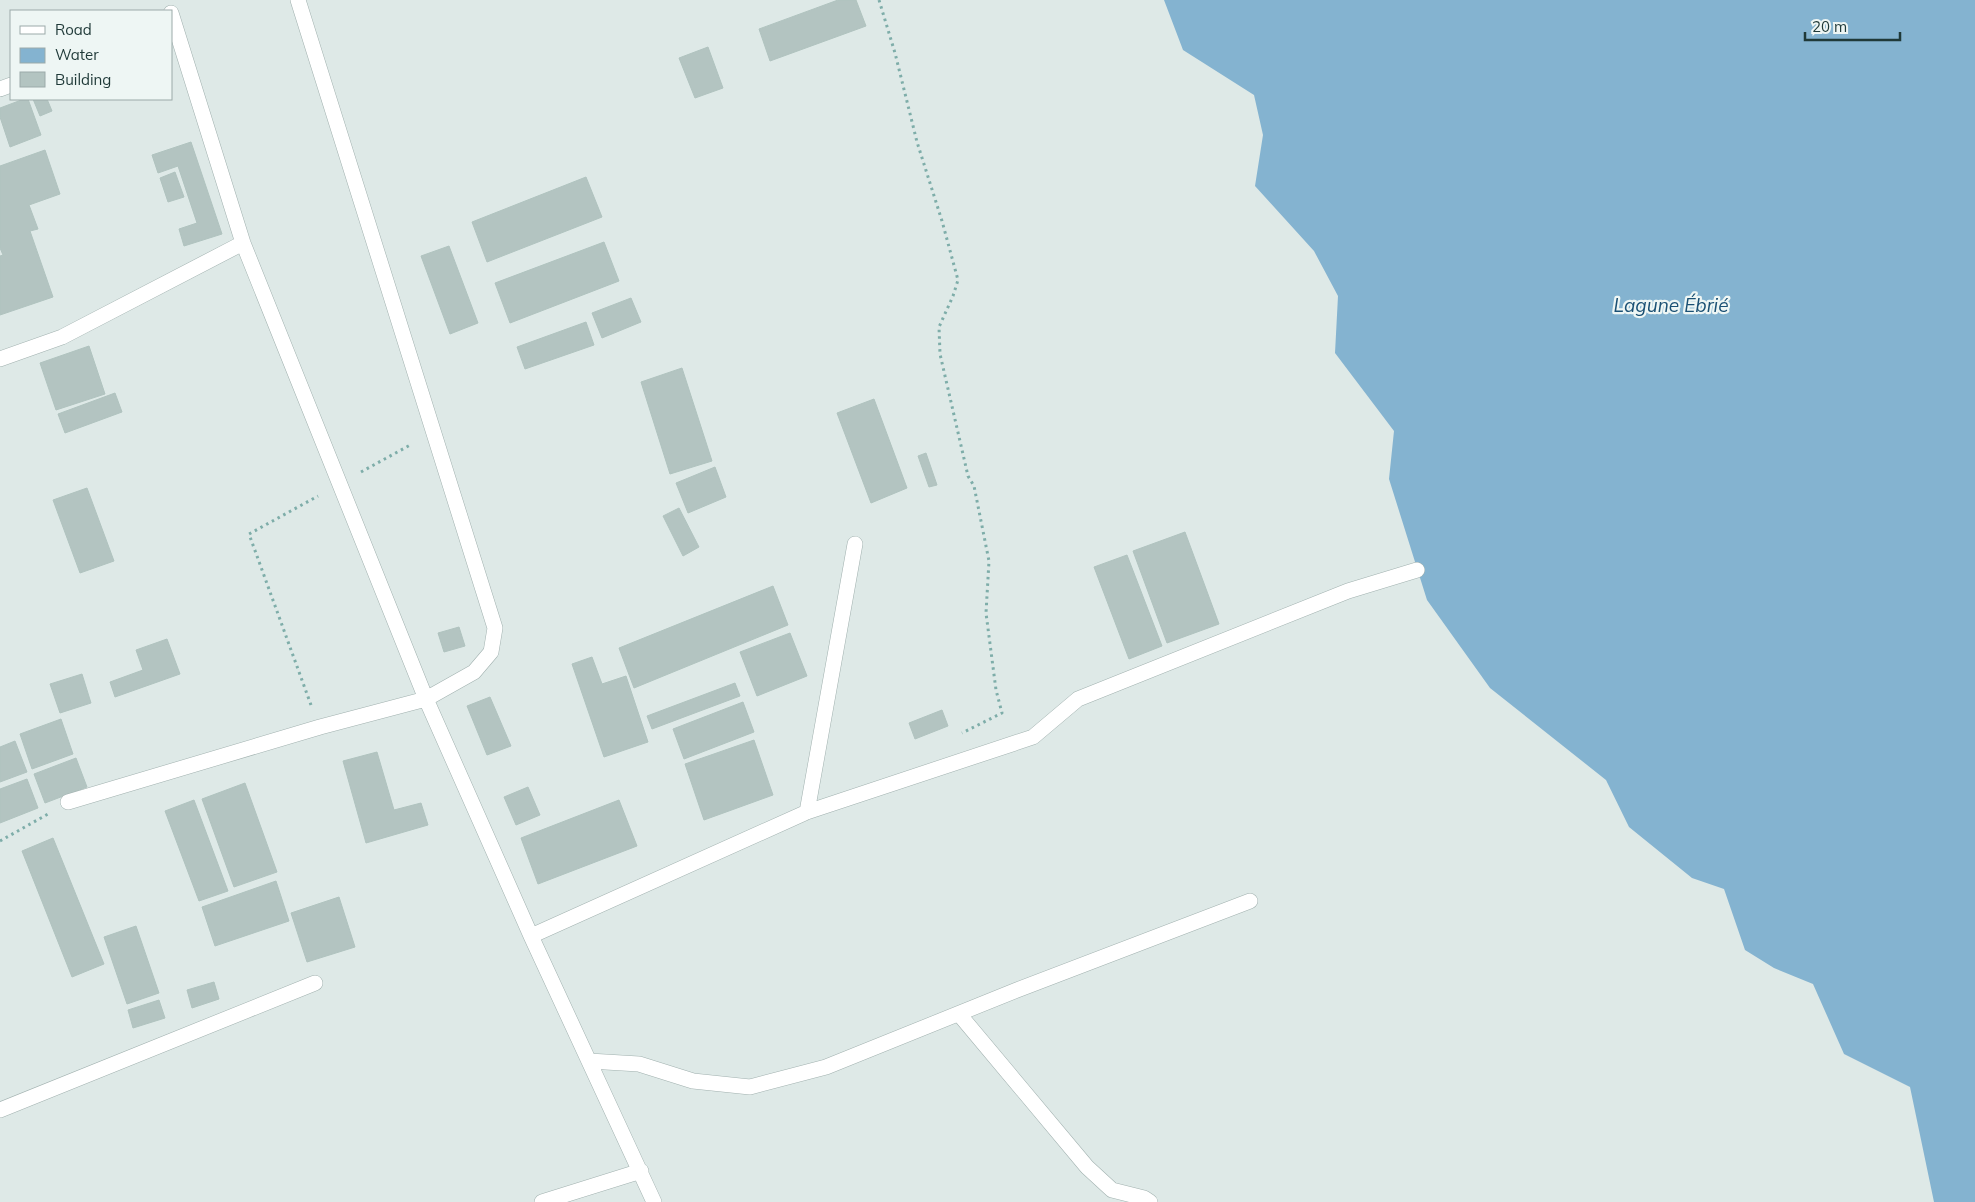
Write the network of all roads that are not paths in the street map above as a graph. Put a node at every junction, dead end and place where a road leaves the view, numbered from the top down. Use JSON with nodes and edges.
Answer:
{"nodes":[{"id":1,"x":298,"y":0,"type":"edge"},
{"id":2,"x":172,"y":20,"type":"edge"},
{"id":3,"x":243,"y":243,"type":"junction"},
{"id":4,"x":0,"y":359,"type":"edge"},
{"id":5,"x":855,"y":544,"type":"dead end"},
{"id":6,"x":1418,"y":570,"type":"dead end"},
{"id":7,"x":426,"y":700,"type":"junction"},
{"id":8,"x":68,"y":802,"type":"road end"},
{"id":9,"x":807,"y":812,"type":"junction"},
{"id":10,"x":1250,"y":901,"type":"dead end"},
{"id":11,"x":531,"y":936,"type":"junction"},
{"id":12,"x":315,"y":983,"type":"dead end"},
{"id":13,"x":959,"y":1014,"type":"junction"},
{"id":14,"x":588,"y":1061,"type":"junction"},
{"id":15,"x":0,"y":1110,"type":"edge"},
{"id":16,"x":641,"y":1171,"type":"junction"},
{"id":17,"x":542,"y":1202,"type":"edge"},
{"id":18,"x":654,"y":1202,"type":"edge"},
{"id":19,"x":1150,"y":1202,"type":"edge"}],
"edges":[{"from":1,"to":7,"type":"street"},
{"from":2,"to":3,"type":"street"},
{"from":3,"to":4,"type":"street"},
{"from":3,"to":7,"type":"street"},
{"from":5,"to":9,"type":"street"},
{"from":6,"to":9,"type":"street"},
{"from":7,"to":8,"type":"street"},
{"from":7,"to":11,"type":"street"},
{"from":9,"to":11,"type":"street"},
{"from":10,"to":13,"type":"street"},
{"from":11,"to":14,"type":"street"},
{"from":12,"to":15,"type":"street"},
{"from":13,"to":14,"type":"street"},
{"from":13,"to":19,"type":"street"},
{"from":14,"to":16,"type":"street"},
{"from":16,"to":17,"type":"street"},
{"from":16,"to":18,"type":"street"}]}
